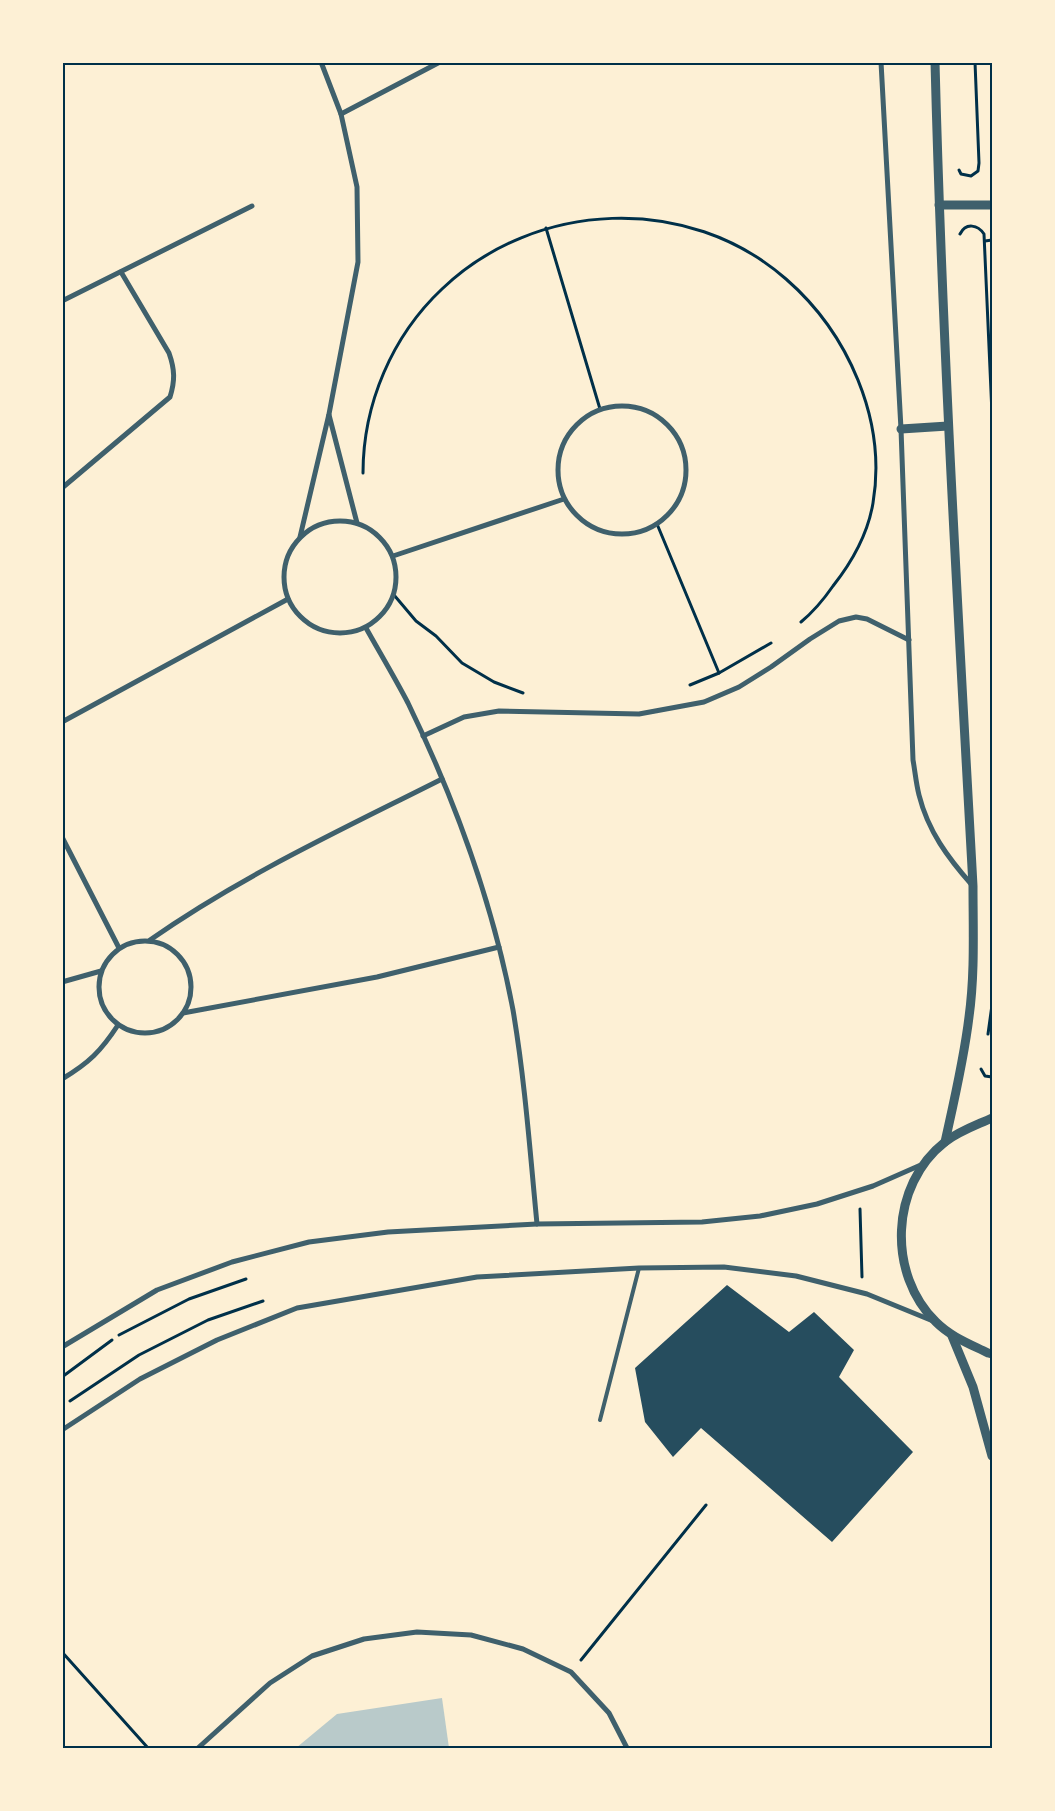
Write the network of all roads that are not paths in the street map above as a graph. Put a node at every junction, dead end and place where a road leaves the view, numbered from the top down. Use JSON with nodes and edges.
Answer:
{"nodes":[{"id":1,"x":321,"y":62,"type":"edge"},
{"id":2,"x":440,"y":62,"type":"edge"},
{"id":3,"x":881,"y":62,"type":"edge"},
{"id":4,"x":935,"y":62,"type":"edge"},
{"id":5,"x":342,"y":114,"type":"junction"},
{"id":6,"x":939,"y":205,"type":"junction"},
{"id":7,"x":992,"y":205,"type":"edge"},
{"id":8,"x":252,"y":206,"type":"dead end"},
{"id":9,"x":121,"y":272,"type":"junction"},
{"id":10,"x":62,"y":301,"type":"edge"},
{"id":11,"x":329,"y":414,"type":"junction"},
{"id":12,"x":948,"y":426,"type":"junction"},
{"id":13,"x":901,"y":429,"type":"junction"},
{"id":14,"x":62,"y":488,"type":"edge"},
{"id":15,"x":564,"y":498,"type":"junction"},
{"id":16,"x":358,"y":522,"type":"junction"},
{"id":17,"x":300,"y":537,"type":"junction"},
{"id":18,"x":393,"y":556,"type":"junction"},
{"id":19,"x":288,"y":600,"type":"junction"},
{"id":20,"x":366,"y":628,"type":"junction"},
{"id":21,"x":909,"y":640,"type":"junction"},
{"id":22,"x":62,"y":722,"type":"edge"},
{"id":23,"x":423,"y":736,"type":"junction"},
{"id":24,"x":442,"y":779,"type":"junction"},
{"id":25,"x":62,"y":837,"type":"edge"},
{"id":26,"x":973,"y":886,"type":"junction"},
{"id":27,"x":150,"y":940,"type":"junction"},
{"id":28,"x":499,"y":947,"type":"junction"},
{"id":29,"x":119,"y":948,"type":"junction"},
{"id":30,"x":101,"y":970,"type":"junction"},
{"id":31,"x":62,"y":982,"type":"edge"},
{"id":32,"x":183,"y":1013,"type":"junction"},
{"id":33,"x":118,"y":1025,"type":"junction"},
{"id":34,"x":62,"y":1079,"type":"edge"},
{"id":35,"x":992,"y":1118,"type":"edge"},
{"id":36,"x":945,"y":1142,"type":"junction"},
{"id":37,"x":925,"y":1162,"type":"junction"},
{"id":38,"x":537,"y":1224,"type":"junction"},
{"id":39,"x":639,"y":1268,"type":"junction"},
{"id":40,"x":935,"y":1322,"type":"junction"},
{"id":41,"x":952,"y":1336,"type":"junction"},
{"id":42,"x":62,"y":1348,"type":"edge"},
{"id":43,"x":992,"y":1354,"type":"edge"},
{"id":44,"x":600,"y":1420,"type":"dead end"},
{"id":45,"x":62,"y":1430,"type":"edge"},
{"id":46,"x":992,"y":1456,"type":"edge"},
{"id":47,"x":198,"y":1748,"type":"edge"},
{"id":48,"x":627,"y":1748,"type":"edge"}],
"edges":[{"from":1,"to":5,"type":"street"},
{"from":2,"to":5,"type":"street"},
{"from":3,"to":13,"type":"street"},
{"from":4,"to":6,"type":"street"},
{"from":5,"to":11,"type":"street"},
{"from":6,"to":7,"type":"street"},
{"from":6,"to":12,"type":"street"},
{"from":8,"to":9,"type":"street"},
{"from":9,"to":10,"type":"street"},
{"from":9,"to":14,"type":"street"},
{"from":11,"to":16,"type":"street"},
{"from":11,"to":17,"type":"street"},
{"from":12,"to":13,"type":"street"},
{"from":12,"to":26,"type":"street"},
{"from":13,"to":21,"type":"street"},
{"from":15,"to":15,"type":"street"},
{"from":15,"to":18,"type":"street"},
{"from":16,"to":17,"type":"street"},
{"from":16,"to":18,"type":"street"},
{"from":17,"to":19,"type":"street"},
{"from":18,"to":20,"type":"street"},
{"from":19,"to":20,"type":"street"},
{"from":19,"to":22,"type":"street"},
{"from":20,"to":23,"type":"street"},
{"from":21,"to":23,"type":"street"},
{"from":21,"to":26,"type":"street"},
{"from":23,"to":24,"type":"street"},
{"from":24,"to":27,"type":"street"},
{"from":24,"to":28,"type":"street"},
{"from":25,"to":29,"type":"street"},
{"from":26,"to":36,"type":"street"},
{"from":27,"to":29,"type":"street"},
{"from":27,"to":32,"type":"street"},
{"from":28,"to":32,"type":"street"},
{"from":28,"to":38,"type":"street"},
{"from":29,"to":30,"type":"street"},
{"from":30,"to":31,"type":"street"},
{"from":30,"to":33,"type":"street"},
{"from":32,"to":33,"type":"street"},
{"from":33,"to":34,"type":"street"},
{"from":35,"to":36,"type":"street"},
{"from":36,"to":37,"type":"street"},
{"from":37,"to":38,"type":"street"},
{"from":37,"to":40,"type":"street"},
{"from":38,"to":42,"type":"street"},
{"from":39,"to":40,"type":"street"},
{"from":39,"to":44,"type":"lane"},
{"from":39,"to":45,"type":"street"},
{"from":40,"to":41,"type":"street"},
{"from":41,"to":43,"type":"street"},
{"from":41,"to":46,"type":"street"},
{"from":47,"to":48,"type":"street"}]}
